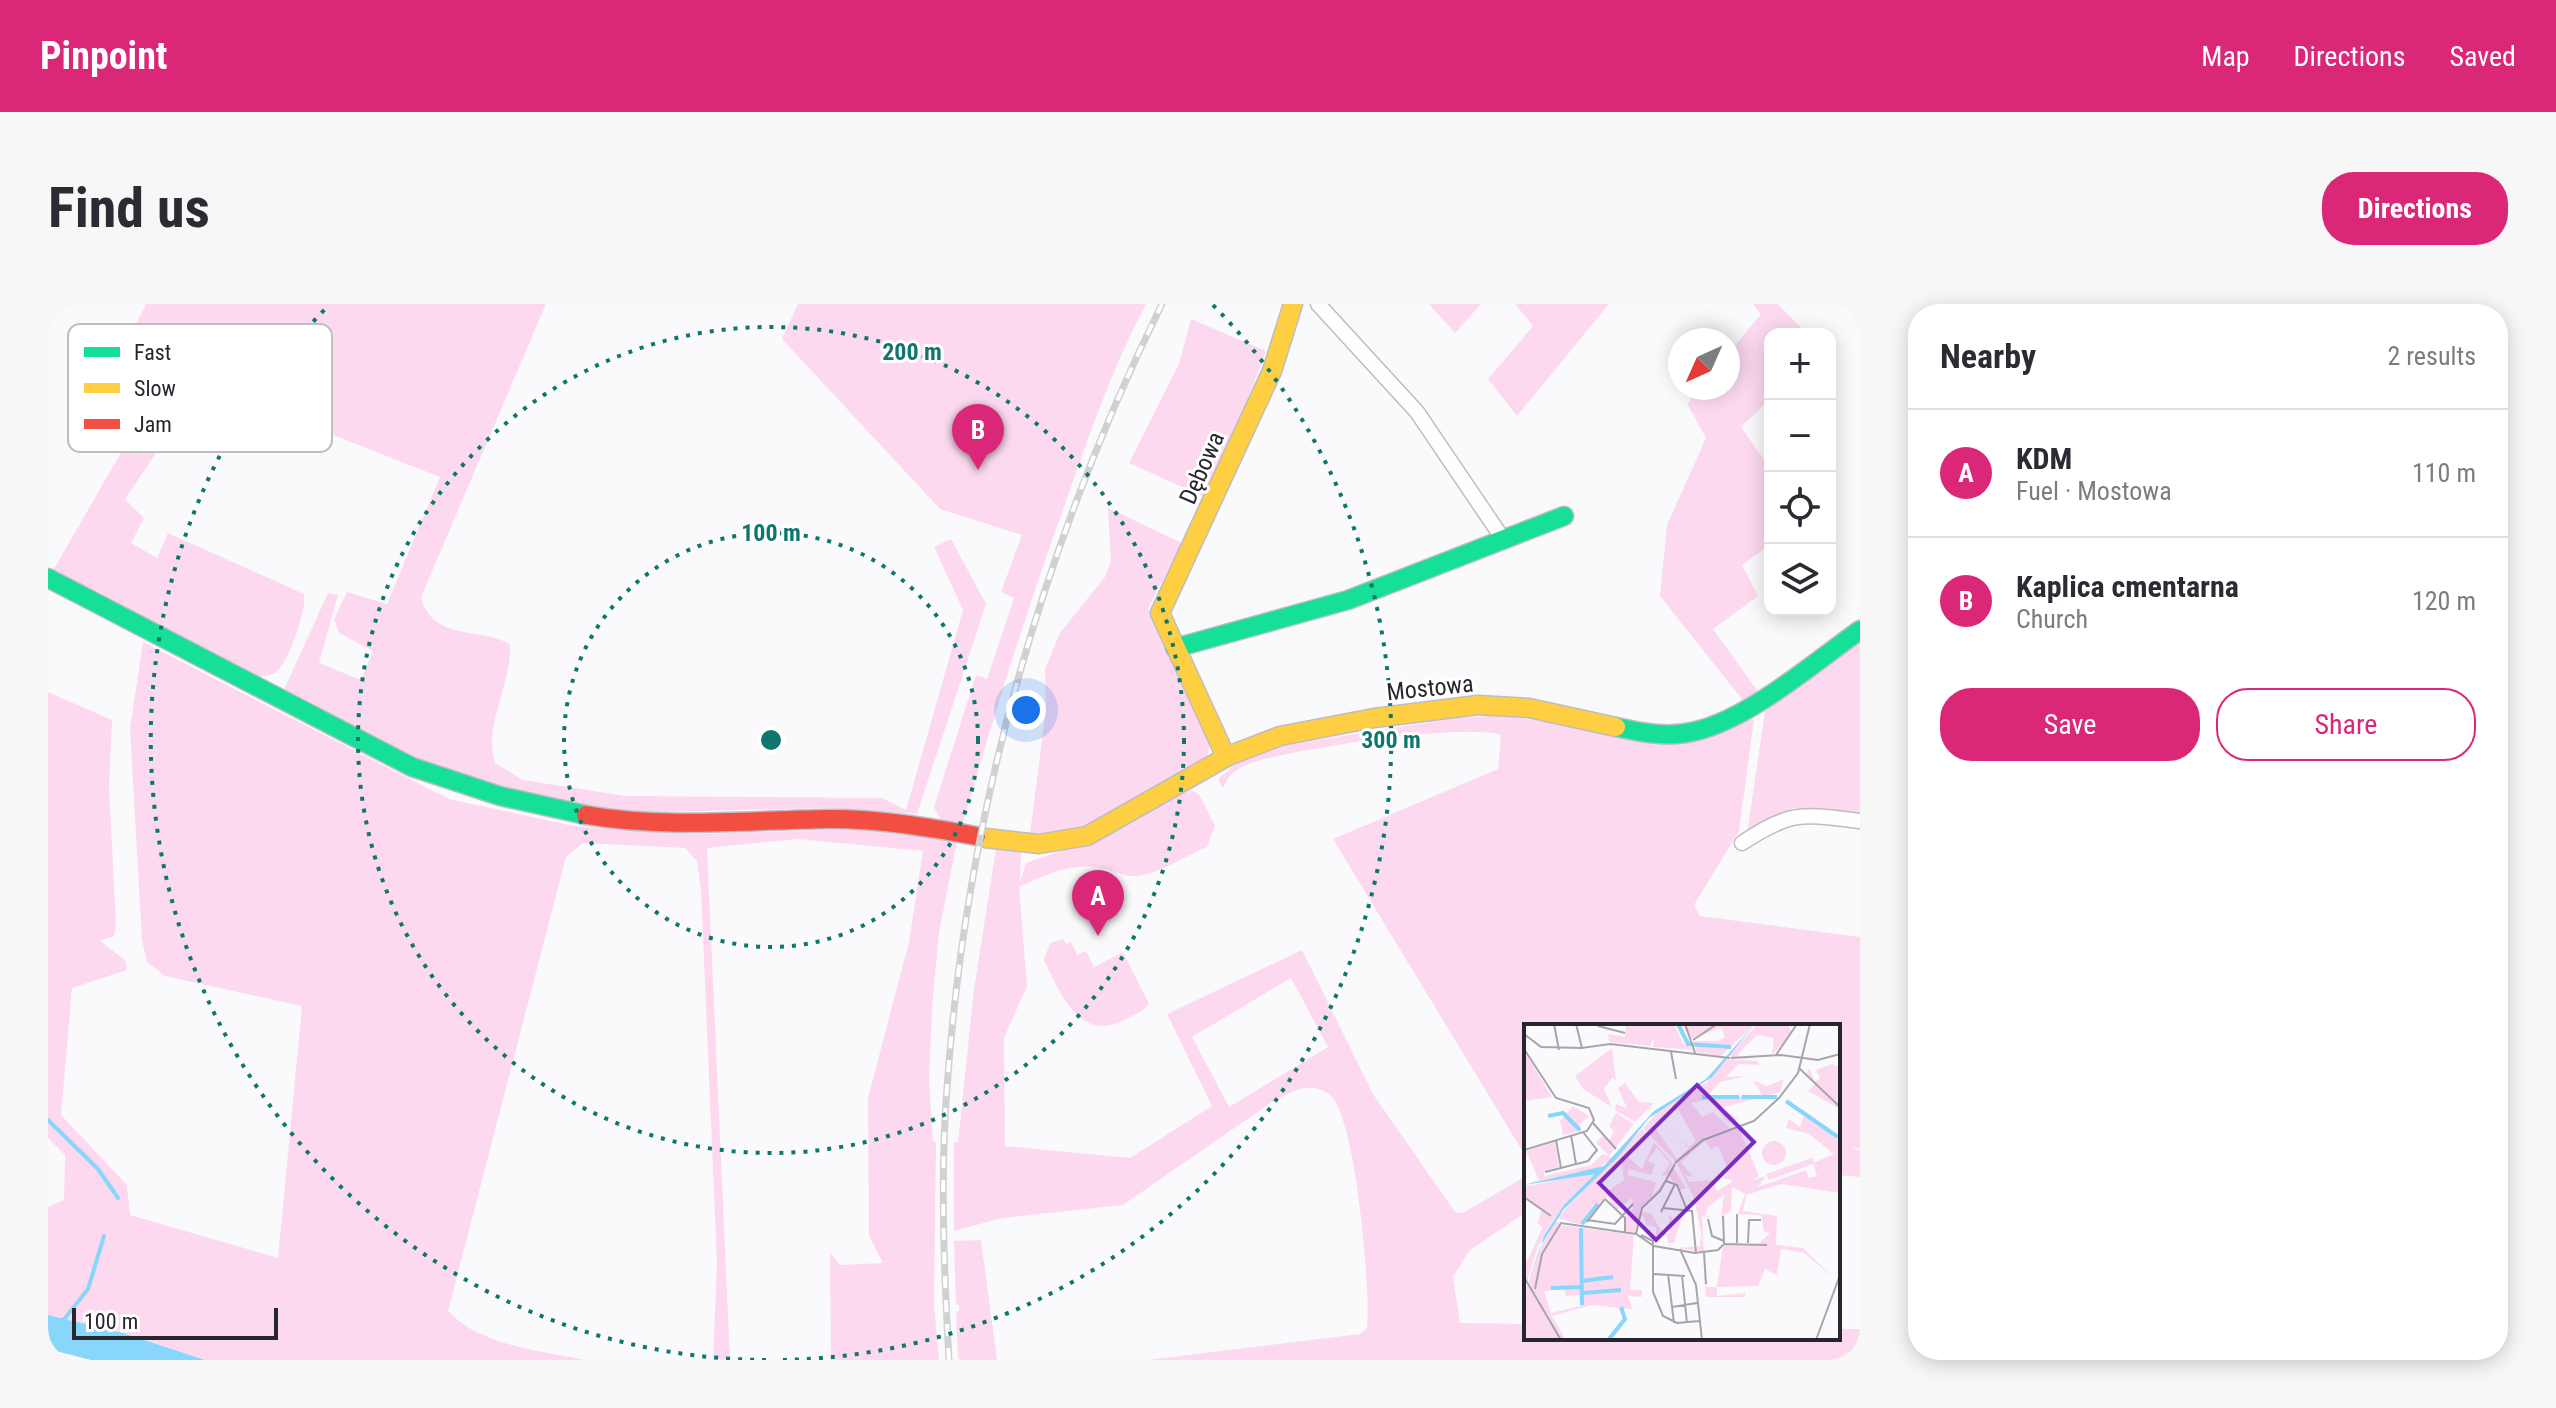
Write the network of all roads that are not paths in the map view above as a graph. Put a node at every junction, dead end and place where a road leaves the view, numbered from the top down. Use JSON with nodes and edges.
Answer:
{"nodes":[{"id":1,"x":1293,"y":304,"type":"edge"},
{"id":2,"x":1318,"y":304,"type":"edge"},
{"id":3,"x":1564,"y":516,"type":"dead end"},
{"id":4,"x":1503,"y":539,"type":"junction"},
{"id":5,"x":48,"y":578,"type":"edge"},
{"id":6,"x":1860,"y":630,"type":"edge"},
{"id":7,"x":1175,"y":648,"type":"junction"},
{"id":8,"x":1226,"y":757,"type":"junction"},
{"id":9,"x":1860,"y":821,"type":"edge"},
{"id":10,"x":1742,"y":843,"type":"dead end"}],
"edges":[{"from":1,"to":7,"type":"street","name":"Dębowa"},
{"from":2,"to":4,"type":"street"},
{"from":3,"to":4,"type":"street"},
{"from":4,"to":7,"type":"street"},
{"from":5,"to":8,"type":"street","name":"Mostowa"},
{"from":6,"to":8,"type":"street","name":"Mostowa"},
{"from":7,"to":8,"type":"street","name":"Dębowa"},
{"from":9,"to":10,"type":"street"}]}
